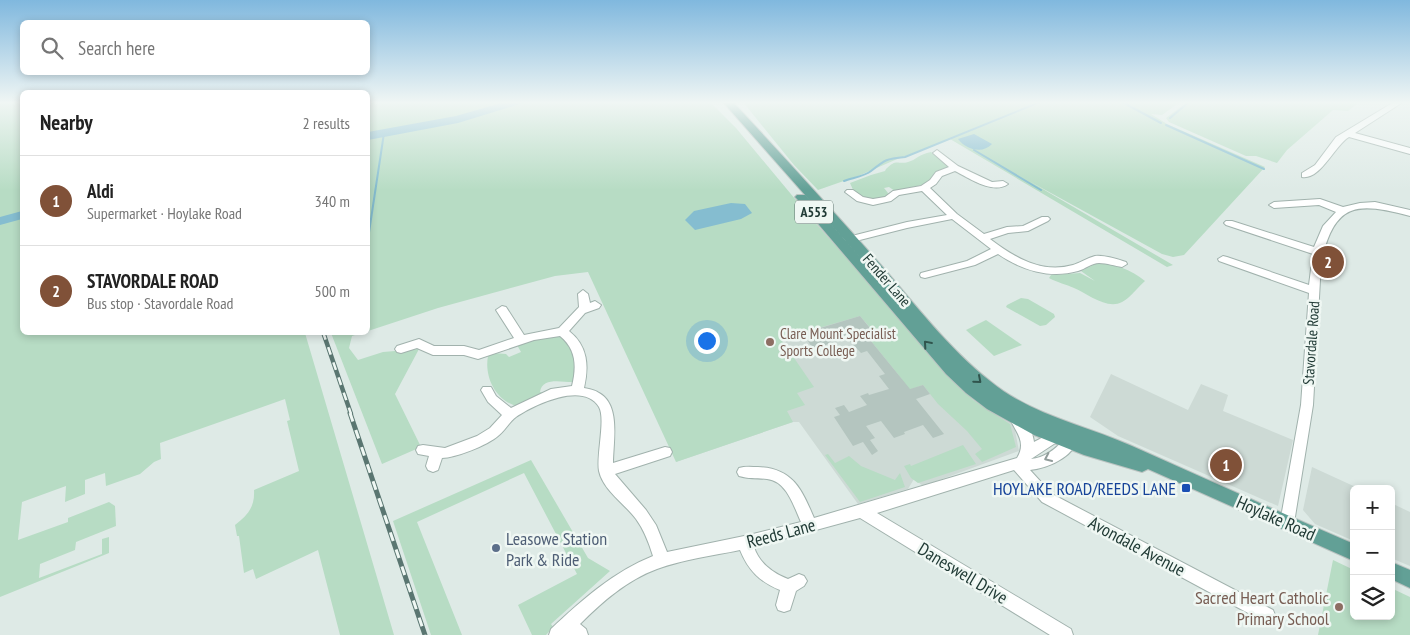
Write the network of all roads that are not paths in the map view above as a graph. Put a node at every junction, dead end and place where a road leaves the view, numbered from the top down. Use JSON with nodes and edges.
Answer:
{"nodes":[{"id":1,"x":745,"y":132,"type":"edge"},
{"id":2,"x":753,"y":132,"type":"edge"},
{"id":3,"x":1353,"y":132,"type":"edge"},
{"id":4,"x":1349,"y":134,"type":"junction"},
{"id":5,"x":1410,"y":151,"type":"edge"},
{"id":6,"x":937,"y":153,"type":"dead end"},
{"id":7,"x":955,"y":168,"type":"junction"},
{"id":8,"x":1305,"y":175,"type":"dead end"},
{"id":9,"x":1003,"y":184,"type":"dead end"},
{"id":10,"x":924,"y":188,"type":"junction"},
{"id":11,"x":850,"y":192,"type":"dead end"},
{"id":12,"x":1292,"y":211,"type":"dead end"},
{"id":13,"x":1342,"y":212,"type":"junction"},
{"id":14,"x":1410,"y":213,"type":"edge"},
{"id":15,"x":954,"y":216,"type":"junction"},
{"id":16,"x":1045,"y":219,"type":"dead end"},
{"id":17,"x":1237,"y":223,"type":"dead end"},
{"id":18,"x":983,"y":238,"type":"junction"},
{"id":19,"x":845,"y":241,"type":"junction"},
{"id":20,"x":998,"y":250,"type":"junction"},
{"id":21,"x":1318,"y":252,"type":"junction"},
{"id":22,"x":1223,"y":259,"type":"dead end"},
{"id":23,"x":1122,"y":264,"type":"dead end"},
{"id":24,"x":925,"y":275,"type":"dead end"},
{"id":25,"x":1314,"y":291,"type":"junction"},
{"id":26,"x":583,"y":294,"type":"dead end"},
{"id":27,"x":502,"y":310,"type":"dead end"},
{"id":28,"x":562,"y":332,"type":"junction"},
{"id":29,"x":521,"y":340,"type":"junction"},
{"id":30,"x":401,"y":349,"type":"dead end"},
{"id":31,"x":488,"y":390,"type":"dead end"},
{"id":32,"x":577,"y":390,"type":"junction"},
{"id":33,"x":510,"y":414,"type":"junction"},
{"id":34,"x":1021,"y":423,"type":"junction"},
{"id":35,"x":1069,"y":436,"type":"junction"},
{"id":36,"x":1054,"y":437,"type":"junction"},
{"id":37,"x":423,"y":450,"type":"dead end"},
{"id":38,"x":665,"y":452,"type":"dead end"},
{"id":39,"x":1022,"y":460,"type":"junction"},
{"id":40,"x":606,"y":471,"type":"junction"},
{"id":41,"x":744,"y":472,"type":"dead end"},
{"id":42,"x":862,"y":511,"type":"junction"},
{"id":43,"x":1287,"y":523,"type":"junction"},
{"id":44,"x":810,"y":526,"type":"junction"},
{"id":45,"x":745,"y":543,"type":"junction"},
{"id":46,"x":1350,"y":551,"type":"edge"},
{"id":47,"x":662,"y":559,"type":"junction"},
{"id":48,"x":1395,"y":572,"type":"edge"},
{"id":49,"x":1410,"y":579,"type":"edge"},
{"id":50,"x":784,"y":605,"type":"dead end"},
{"id":51,"x":1267,"y":615,"type":"dead end"},
{"id":52,"x":568,"y":632,"type":"edge"},
{"id":53,"x":1065,"y":635,"type":"edge"}],
"edges":[{"from":1,"to":19,"type":"main road","name":"Fender Lane","number":"A553"},
{"from":2,"to":19,"type":"main road","name":"Fender Lane","number":"A553"},
{"from":3,"to":4,"type":"street"},
{"from":4,"to":5,"type":"street"},
{"from":4,"to":8,"type":"street"},
{"from":6,"to":7,"type":"street"},
{"from":7,"to":9,"type":"street"},
{"from":7,"to":10,"type":"street"},
{"from":10,"to":11,"type":"street"},
{"from":10,"to":15,"type":"street"},
{"from":12,"to":13,"type":"street"},
{"from":13,"to":14,"type":"street","name":"Stavordale Road"},
{"from":13,"to":21,"type":"street","name":"Stavordale Road"},
{"from":15,"to":18,"type":"street"},
{"from":15,"to":19,"type":"street"},
{"from":16,"to":18,"type":"street"},
{"from":17,"to":21,"type":"street"},
{"from":18,"to":20,"type":"street"},
{"from":34,"to":19,"type":"main road","name":"Fender Lane","number":"A553","one_way":true},
{"from":19,"to":35,"type":"main road","name":"Fender Lane","number":"A553","one_way":true},
{"from":20,"to":23,"type":"street"},
{"from":20,"to":24,"type":"street"},
{"from":21,"to":25,"type":"street","name":"Stavordale Road"},
{"from":22,"to":25,"type":"street"},
{"from":25,"to":43,"type":"street","name":"Stavordale Road"},
{"from":26,"to":28,"type":"street"},
{"from":27,"to":29,"type":"street"},
{"from":28,"to":29,"type":"street"},
{"from":28,"to":32,"type":"street"},
{"from":29,"to":30,"type":"street"},
{"from":31,"to":33,"type":"street"},
{"from":32,"to":33,"type":"street"},
{"from":32,"to":40,"type":"street"},
{"from":33,"to":37,"type":"street"},
{"from":34,"to":36,"type":"main road","name":"Hoylake Road","number":"A553"},
{"from":34,"to":39,"type":"street"},
{"from":35,"to":36,"type":"main road","name":"Hoylake Road","number":"A553"},
{"from":35,"to":39,"type":"street","name":"Reeds Lane","one_way":true},
{"from":35,"to":43,"type":"main road","name":"Hoylake Road","number":"A553"},
{"from":36,"to":39,"type":"street","name":"Reeds Lane"},
{"from":38,"to":40,"type":"street"},
{"from":39,"to":42,"type":"street","name":"Reeds Lane"},
{"from":39,"to":51,"type":"street","name":"Avondale Avenue"},
{"from":40,"to":47,"type":"street"},
{"from":41,"to":44,"type":"street"},
{"from":42,"to":44,"type":"street","name":"Reeds Lane"},
{"from":42,"to":53,"type":"street","name":"Daneswell Drive"},
{"from":43,"to":46,"type":"main road","name":"Hoylake Road","number":"A553"},
{"from":44,"to":45,"type":"street","name":"Reeds Lane"},
{"from":45,"to":47,"type":"street","name":"Reeds Lane"},
{"from":45,"to":50,"type":"street"},
{"from":47,"to":52,"type":"street","name":"Reeds Lane"},
{"from":48,"to":49,"type":"main road"}]}
